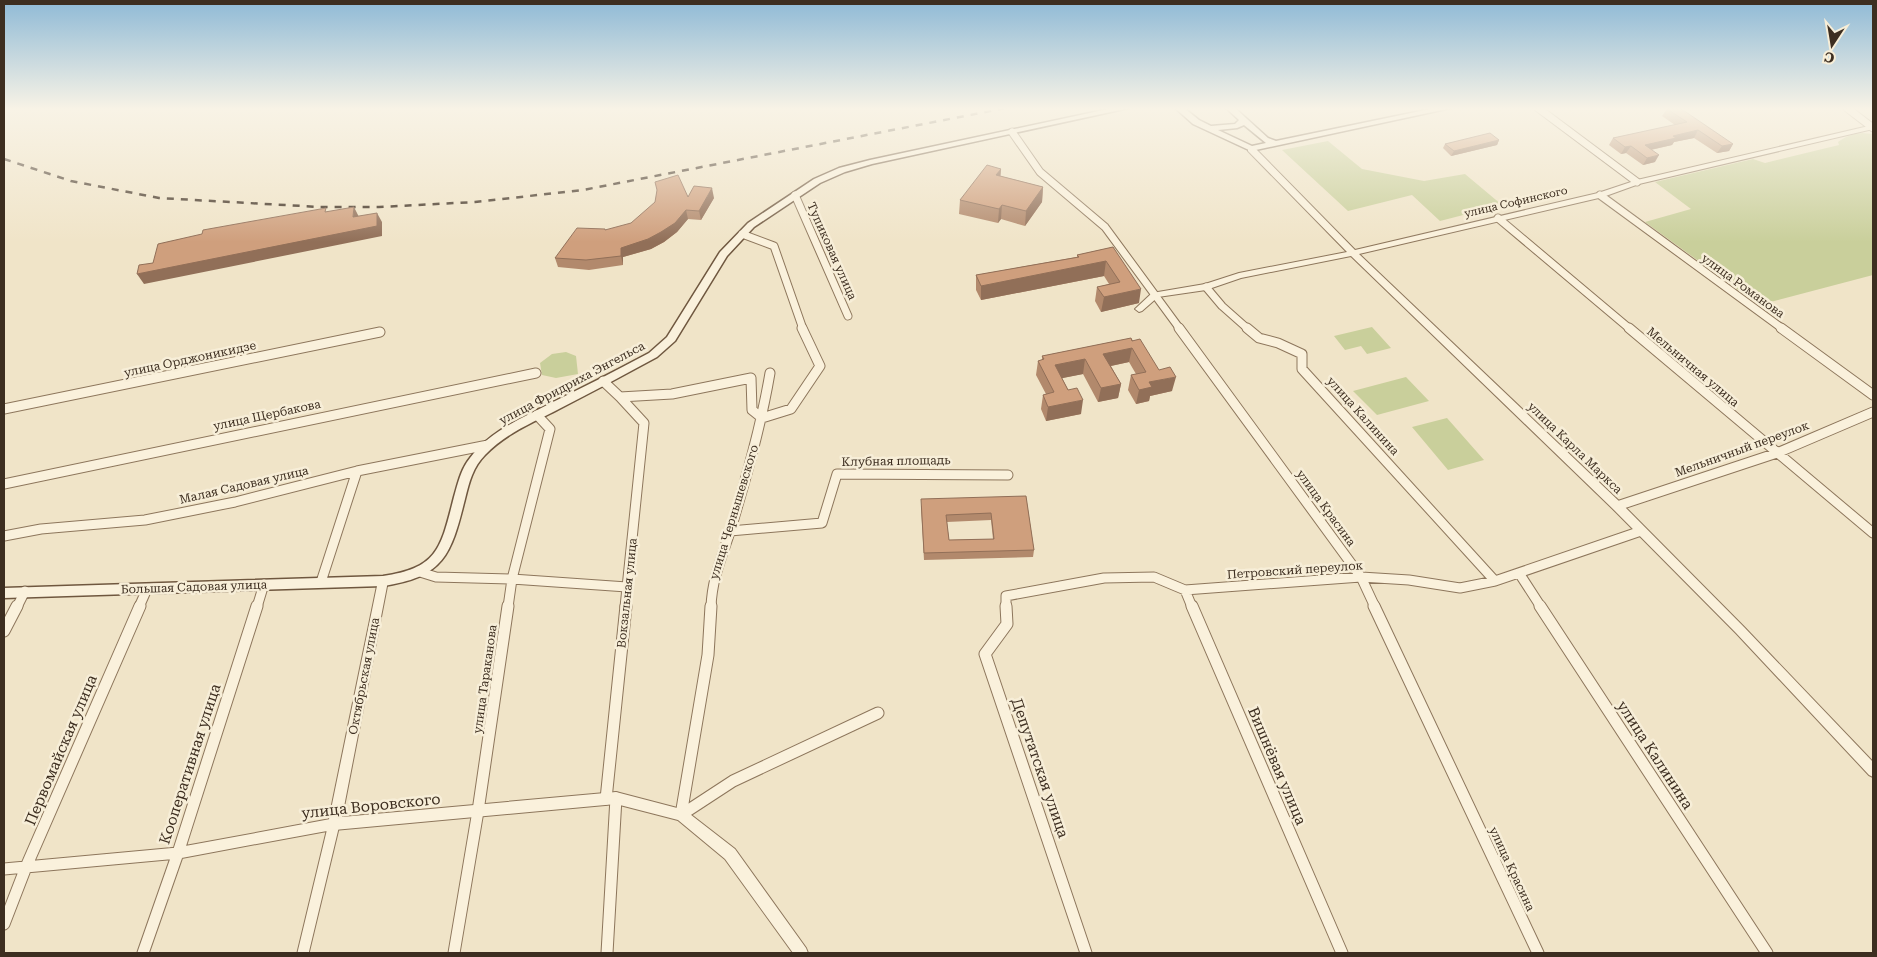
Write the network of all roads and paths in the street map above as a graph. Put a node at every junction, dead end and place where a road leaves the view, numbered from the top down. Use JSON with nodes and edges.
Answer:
{"nodes":[{"id":1,"x":914,"y":153,"type":"edge"},
{"id":2,"x":1026,"y":153,"type":"edge"},
{"id":3,"x":1256,"y":153,"type":"edge"},
{"id":4,"x":1597,"y":153,"type":"edge"},
{"id":5,"x":1762,"y":153,"type":"edge"},
{"id":6,"x":1636,"y":182,"type":"junction"},
{"id":7,"x":795,"y":195,"type":"junction"},
{"id":8,"x":1600,"y":195,"type":"junction"},
{"id":9,"x":1498,"y":218,"type":"junction"},
{"id":10,"x":742,"y":234,"type":"junction"},
{"id":11,"x":1353,"y":253,"type":"junction"},
{"id":12,"x":1206,"y":287,"type":"junction"},
{"id":13,"x":1155,"y":295,"type":"junction"},
{"id":14,"x":1138,"y":309,"type":"dead end"},
{"id":15,"x":848,"y":316,"type":"dead end"},
{"id":16,"x":380,"y":332,"type":"dead end"},
{"id":17,"x":536,"y":373,"type":"dead end"},
{"id":18,"x":770,"y":373,"type":"dead end"},
{"id":19,"x":603,"y":382,"type":"junction"},
{"id":20,"x":1873,"y":395,"type":"edge"},
{"id":21,"x":620,"y":397,"type":"junction"},
{"id":22,"x":4,"y":409,"type":"edge"},
{"id":23,"x":1873,"y":412,"type":"edge"},
{"id":24,"x":537,"y":416,"type":"junction"},
{"id":25,"x":762,"y":418,"type":"junction"},
{"id":26,"x":488,"y":446,"type":"junction"},
{"id":27,"x":1777,"y":453,"type":"junction"},
{"id":28,"x":357,"y":471,"type":"junction"},
{"id":29,"x":1008,"y":475,"type":"dead end"},
{"id":30,"x":4,"y":484,"type":"edge"},
{"id":31,"x":1617,"y":506,"type":"junction"},
{"id":32,"x":730,"y":531,"type":"junction"},
{"id":33,"x":1641,"y":531,"type":"junction"},
{"id":34,"x":1873,"y":533,"type":"edge"},
{"id":35,"x":4,"y":536,"type":"edge"},
{"id":36,"x":420,"y":572,"type":"junction"},
{"id":37,"x":1519,"y":573,"type":"junction"},
{"id":38,"x":1361,"y":577,"type":"junction"},
{"id":39,"x":512,"y":579,"type":"junction"},
{"id":40,"x":383,"y":581,"type":"junction"},
{"id":41,"x":1495,"y":581,"type":"junction"},
{"id":42,"x":321,"y":582,"type":"junction"},
{"id":43,"x":264,"y":584,"type":"junction"},
{"id":44,"x":627,"y":587,"type":"junction"},
{"id":45,"x":147,"y":589,"type":"junction"},
{"id":46,"x":1184,"y":590,"type":"junction"},
{"id":47,"x":25,"y":591,"type":"junction"},
{"id":48,"x":4,"y":593,"type":"edge"},
{"id":49,"x":1006,"y":596,"type":"joint"},
{"id":50,"x":4,"y":630,"type":"edge"},
{"id":51,"x":878,"y":713,"type":"dead end"},
{"id":52,"x":1873,"y":771,"type":"edge"},
{"id":53,"x":611,"y":799,"type":"junction"},
{"id":54,"x":478,"y":811,"type":"junction"},
{"id":55,"x":681,"y":816,"type":"junction"},
{"id":56,"x":334,"y":824,"type":"junction"},
{"id":57,"x":178,"y":853,"type":"junction"},
{"id":58,"x":26,"y":867,"type":"junction"},
{"id":59,"x":4,"y":869,"type":"edge"},
{"id":60,"x":4,"y":924,"type":"edge"},
{"id":61,"x":798,"y":952,"type":"edge"},
{"id":62,"x":143,"y":953,"type":"edge"},
{"id":63,"x":303,"y":953,"type":"edge"},
{"id":64,"x":454,"y":953,"type":"edge"},
{"id":65,"x":607,"y":953,"type":"edge"},
{"id":66,"x":1086,"y":953,"type":"edge"},
{"id":67,"x":1342,"y":953,"type":"edge"},
{"id":68,"x":1538,"y":953,"type":"edge"},
{"id":69,"x":1767,"y":953,"type":"edge"}],
"edges":[{"from":1,"to":7,"type":"main road","name":"улица Фридриха Энгельса"},
{"from":2,"to":13,"type":"street","name":"улица Красина"},
{"from":3,"to":11,"type":"street","name":"улица Карла Маркса"},
{"from":4,"to":6,"type":"street"},
{"from":5,"to":6,"type":"street","name":"улица Софинского"},
{"from":6,"to":8,"type":"street","name":"улица Софинского"},
{"from":7,"to":10,"type":"main road","name":"улица Фридриха Энгельса"},
{"from":7,"to":15,"type":"street","name":"Тупиковая улица"},
{"from":8,"to":9,"type":"street","name":"улица Софинского"},
{"from":8,"to":20,"type":"street","name":"улица Романова"},
{"from":9,"to":11,"type":"street","name":"улица Софинского"},
{"from":9,"to":27,"type":"street","name":"Мельничная улица"},
{"from":10,"to":19,"type":"main road","name":"улица Фридриха Энгельса"},
{"from":10,"to":25,"type":"street"},
{"from":11,"to":12,"type":"street","name":"улица Софинского"},
{"from":11,"to":31,"type":"street","name":"улица Карла Маркса"},
{"from":12,"to":13,"type":"street","name":"улица Софинского"},
{"from":12,"to":41,"type":"street","name":"улица Калинина"},
{"from":13,"to":14,"type":"street"},
{"from":13,"to":38,"type":"street","name":"улица Красина"},
{"from":16,"to":22,"type":"street","name":"улица Орджоникидзе"},
{"from":17,"to":30,"type":"street","name":"улица Щербакова"},
{"from":18,"to":25,"type":"street","name":"улица Чернышевского"},
{"from":19,"to":21,"type":"street","name":"Вокзальная улица"},
{"from":19,"to":24,"type":"main road","name":"улица Фридриха Энгельса"},
{"from":21,"to":25,"type":"street"},
{"from":21,"to":44,"type":"street","name":"Вокзальная улица"},
{"from":23,"to":27,"type":"street","name":"Мельничный переулок"},
{"from":24,"to":26,"type":"main road","name":"улица Фридриха Энгельса"},
{"from":24,"to":39,"type":"street","name":"улица Тараканова"},
{"from":25,"to":32,"type":"street","name":"улица Чернышевского"},
{"from":26,"to":28,"type":"street","name":"Малая Садовая улица"},
{"from":26,"to":36,"type":"main road"},
{"from":27,"to":31,"type":"street","name":"Мельничный переулок"},
{"from":27,"to":34,"type":"street","name":"Мельничная улица"},
{"from":28,"to":35,"type":"street","name":"Малая Садовая улица"},
{"from":28,"to":42,"type":"street"},
{"from":29,"to":32,"type":"street","name":"Клубная площадь"},
{"from":31,"to":33,"type":"street","name":"улица Карла Маркса"},
{"from":32,"to":55,"type":"street","name":"улица Чернышевского"},
{"from":33,"to":37,"type":"street","name":"Петровский переулок"},
{"from":33,"to":52,"type":"street","name":"улица Карла Маркса"},
{"from":36,"to":39,"type":"street"},
{"from":36,"to":40,"type":"main road"},
{"from":37,"to":41,"type":"street","name":"Петровский переулок"},
{"from":37,"to":69,"type":"street","name":"улица Калинина"},
{"from":38,"to":41,"type":"street","name":"Петровский переулок"},
{"from":38,"to":46,"type":"street","name":"Петровский переулок"},
{"from":38,"to":68,"type":"street","name":"улица Красина"},
{"from":39,"to":44,"type":"street"},
{"from":39,"to":54,"type":"street","name":"улица Тараканова"},
{"from":40,"to":42,"type":"main road","name":"Большая Садовая улица"},
{"from":40,"to":56,"type":"street","name":"Октябрьская улица"},
{"from":42,"to":43,"type":"main road","name":"Большая Садовая улица"},
{"from":43,"to":45,"type":"main road","name":"Большая Садовая улица"},
{"from":43,"to":57,"type":"street","name":"Кооперативная улица"},
{"from":44,"to":53,"type":"street","name":"Вокзальная улица"},
{"from":45,"to":47,"type":"main road","name":"Большая Садовая улица"},
{"from":45,"to":58,"type":"street","name":"Первомайская улица"},
{"from":46,"to":49,"type":"street","name":"Петровский переулок"},
{"from":46,"to":67,"type":"street","name":"Вишнёвая улица"},
{"from":47,"to":48,"type":"main road","name":"Большая Садовая улица"},
{"from":47,"to":50,"type":"street"},
{"from":49,"to":66,"type":"street","name":"Депутатская улица"},
{"from":51,"to":55,"type":"street"},
{"from":53,"to":54,"type":"street","name":"улица Воровского"},
{"from":53,"to":55,"type":"street","name":"улица Воровского"},
{"from":53,"to":65,"type":"street","name":"Вокзальная улица"},
{"from":54,"to":56,"type":"street","name":"улица Воровского"},
{"from":54,"to":64,"type":"street","name":"улица Тараканова"},
{"from":55,"to":61,"type":"street"},
{"from":56,"to":57,"type":"street","name":"улица Воровского"},
{"from":56,"to":63,"type":"street","name":"Октябрьская улица"},
{"from":57,"to":58,"type":"street","name":"улица Воровского"},
{"from":57,"to":62,"type":"street","name":"Кооперативная улица"},
{"from":58,"to":59,"type":"street","name":"улица Воровского"},
{"from":58,"to":60,"type":"street","name":"Первомайская улица"}]}
